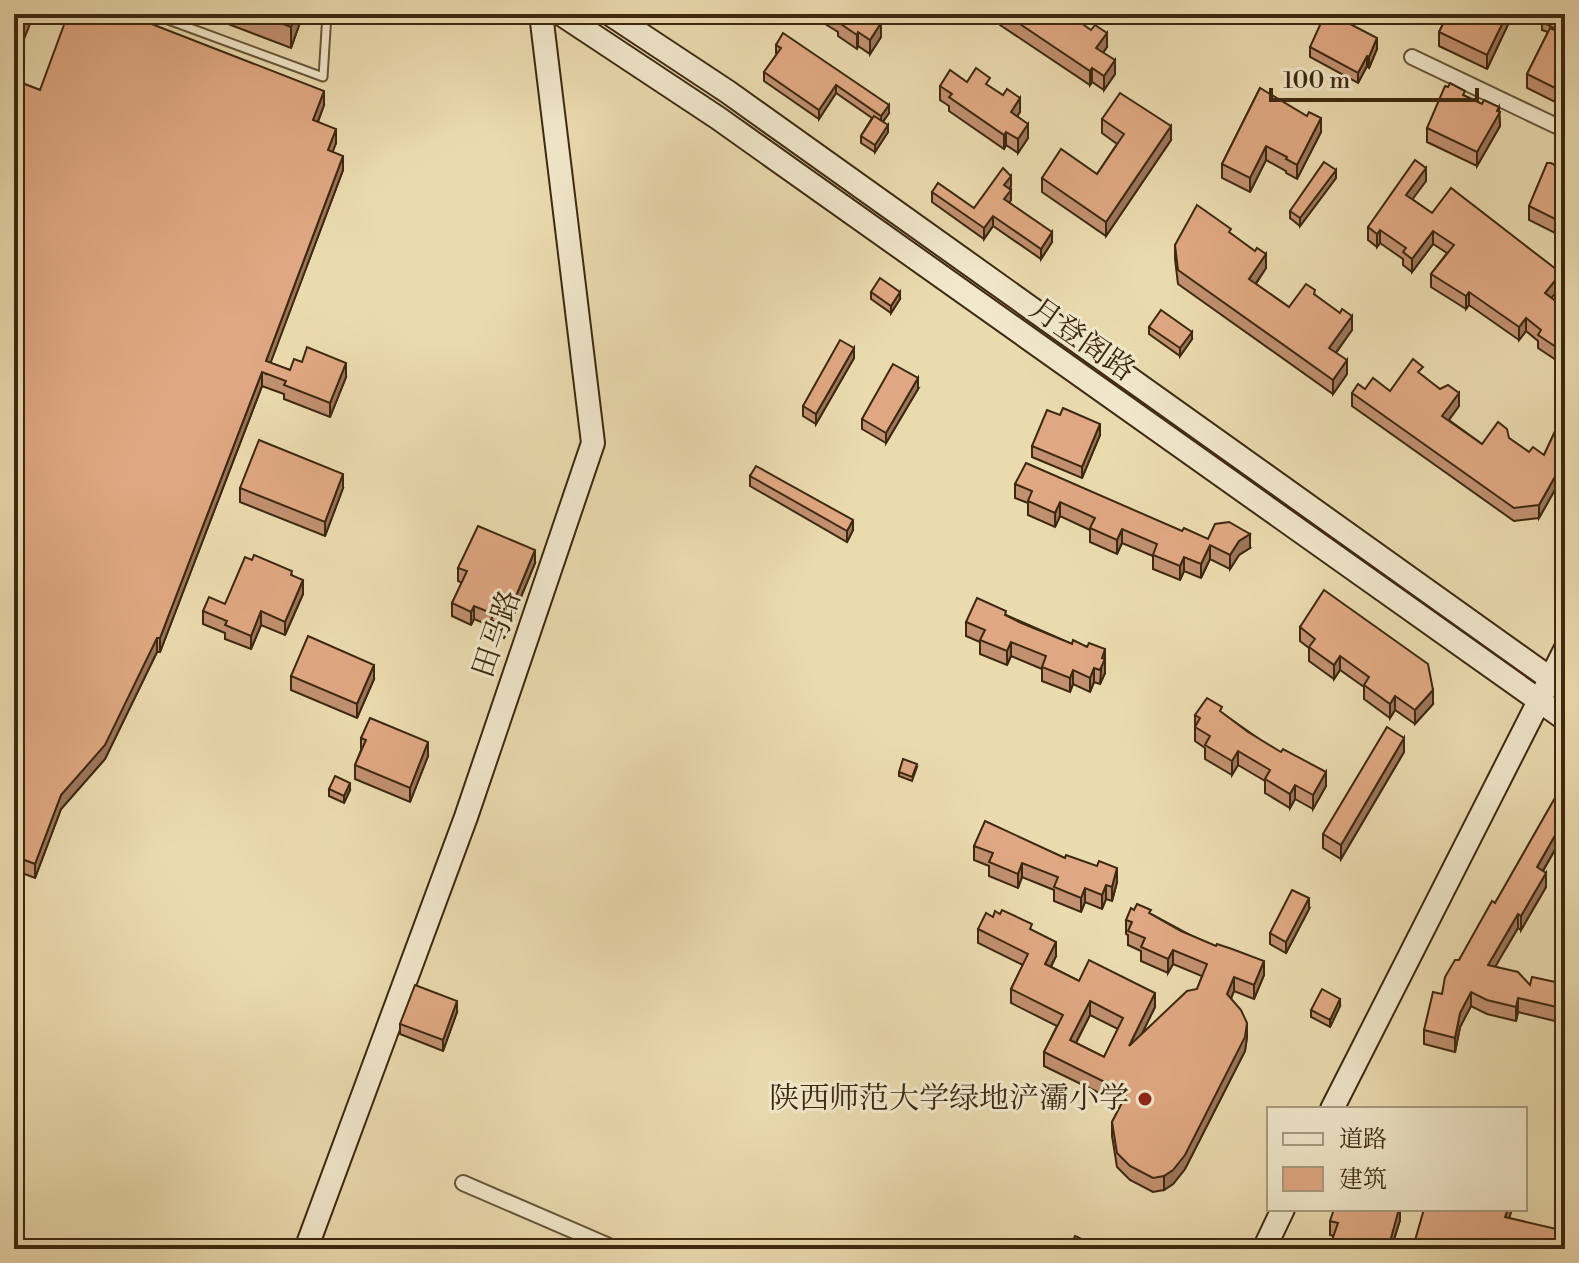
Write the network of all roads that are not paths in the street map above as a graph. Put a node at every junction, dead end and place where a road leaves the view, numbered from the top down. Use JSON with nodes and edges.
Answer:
{"nodes":[{"id":1,"x":152,"y":14,"type":"edge"},
{"id":2,"x":327,"y":14,"type":"edge"},
{"id":3,"x":541,"y":14,"type":"edge"},
{"id":4,"x":561,"y":14,"type":"edge"},
{"id":5,"x":610,"y":14,"type":"edge"},
{"id":6,"x":1412,"y":57,"type":"dead end"},
{"id":7,"x":1565,"y":130,"type":"edge"},
{"id":8,"x":1565,"y":650,"type":"edge"},
{"id":9,"x":1560,"y":685,"type":"edge"},
{"id":10,"x":1539,"y":701,"type":"junction"},
{"id":11,"x":1565,"y":719,"type":"edge"},
{"id":12,"x":1333,"y":1107,"type":"edge"},
{"id":13,"x":463,"y":1183,"type":"dead end"},
{"id":14,"x":1282,"y":1211,"type":"edge"},
{"id":15,"x":306,"y":1249,"type":"edge"},
{"id":16,"x":616,"y":1249,"type":"edge"},
{"id":17,"x":1264,"y":1249,"type":"edge"}],
"edges":[{"from":1,"to":2,"type":"lane"},
{"from":3,"to":15,"type":"main road","name":"田马路"},
{"from":4,"to":10,"type":"main road","name":"月登阁路"},
{"from":5,"to":9,"type":"main road","name":"月登阁路"},
{"from":6,"to":7,"type":"street"},
{"from":8,"to":9,"type":"main road"},
{"from":9,"to":10,"type":"main road"},
{"from":10,"to":11,"type":"main road","name":"月登阁路"},
{"from":10,"to":12,"type":"main road"},
{"from":13,"to":16,"type":"street"},
{"from":14,"to":17,"type":"main road"}]}
